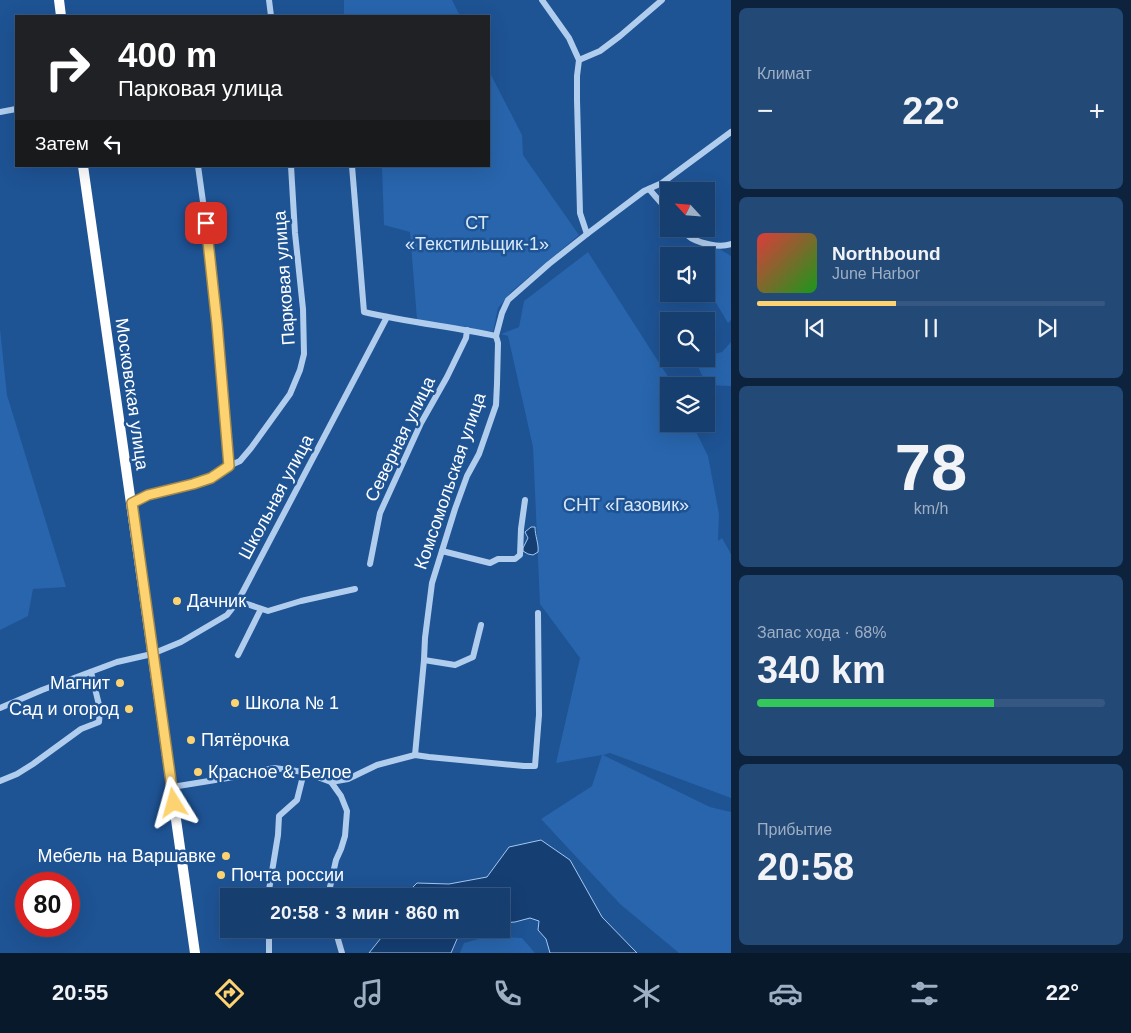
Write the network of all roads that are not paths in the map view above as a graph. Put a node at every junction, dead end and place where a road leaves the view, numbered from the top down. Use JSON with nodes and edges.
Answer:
{"nodes":[{"id":1,"x":59,"y":0,"type":"edge"},
{"id":2,"x":269,"y":0,"type":"edge"},
{"id":3,"x":542,"y":0,"type":"edge"},
{"id":4,"x":662,"y":0,"type":"edge"},
{"id":5,"x":61,"y":15,"type":"edge"},
{"id":6,"x":271,"y":15,"type":"edge"},
{"id":7,"x":579,"y":60,"type":"junction"},
{"id":8,"x":15,"y":109,"type":"edge"},
{"id":9,"x":0,"y":112,"type":"edge"},
{"id":10,"x":731,"y":132,"type":"edge"},
{"id":11,"x":83,"y":167,"type":"edge"},
{"id":12,"x":198,"y":167,"type":"edge"},
{"id":13,"x":291,"y":167,"type":"edge"},
{"id":14,"x":352,"y":167,"type":"edge"},
{"id":15,"x":649,"y":189,"type":"junction"},
{"id":16,"x":660,"y":202,"type":"edge"},
{"id":17,"x":587,"y":234,"type":"junction"},
{"id":18,"x":692,"y":238,"type":"edge"},
{"id":19,"x":731,"y":244,"type":"edge"},
{"id":20,"x":387,"y":317,"type":"junction"},
{"id":21,"x":467,"y":330,"type":"junction"},
{"id":22,"x":496,"y":336,"type":"junction"},
{"id":23,"x":229,"y":466,"type":"junction"},
{"id":24,"x":525,"y":500,"type":"dead end"},
{"id":25,"x":132,"y":503,"type":"junction"},
{"id":26,"x":442,"y":551,"type":"junction"},
{"id":27,"x":370,"y":564,"type":"dead end"},
{"id":28,"x":355,"y":589,"type":"dead end"},
{"id":29,"x":238,"y":601,"type":"junction"},
{"id":30,"x":261,"y":609,"type":"junction"},
{"id":31,"x":538,"y":613,"type":"dead end"},
{"id":32,"x":481,"y":625,"type":"dead end"},
{"id":33,"x":152,"y":654,"type":"junction"},
{"id":34,"x":238,"y":655,"type":"dead end"},
{"id":35,"x":424,"y":660,"type":"junction"},
{"id":36,"x":91,"y":672,"type":"junction"},
{"id":37,"x":0,"y":708,"type":"edge"},
{"id":38,"x":414,"y":754,"type":"junction"},
{"id":39,"x":304,"y":772,"type":"junction"},
{"id":40,"x":0,"y":781,"type":"edge"},
{"id":41,"x":331,"y":782,"type":"junction"},
{"id":42,"x":172,"y":787,"type":"junction"},
{"id":43,"x":269,"y":888,"type":"edge"},
{"id":44,"x":330,"y":888,"type":"edge"},
{"id":45,"x":268,"y":938,"type":"edge"},
{"id":46,"x":338,"y":938,"type":"edge"},
{"id":47,"x":195,"y":953,"type":"edge"},
{"id":48,"x":269,"y":953,"type":"edge"},
{"id":49,"x":342,"y":953,"type":"edge"}],
"edges":[{"from":1,"to":5,"type":"highway"},
{"from":2,"to":6,"type":"street"},
{"from":3,"to":7,"type":"street"},
{"from":4,"to":7,"type":"street"},
{"from":7,"to":17,"type":"street"},
{"from":8,"to":9,"type":"street"},
{"from":10,"to":15,"type":"street","name":"Комсомольская улица"},
{"from":11,"to":25,"type":"highway","name":"Московская улица"},
{"from":12,"to":23,"type":"street"},
{"from":13,"to":23,"type":"street","name":"Парковая улица"},
{"from":14,"to":20,"type":"street"},
{"from":15,"to":16,"type":"street"},
{"from":15,"to":17,"type":"street","name":"Комсомольская улица"},
{"from":17,"to":22,"type":"street","name":"Комсомольская улица"},
{"from":18,"to":19,"type":"street"},
{"from":20,"to":21,"type":"street"},
{"from":20,"to":29,"type":"street","name":"Школьная улица"},
{"from":21,"to":22,"type":"street"},
{"from":21,"to":27,"type":"street","name":"Северная улица"},
{"from":22,"to":26,"type":"street","name":"Комсомольская улица"},
{"from":23,"to":25,"type":"street","name":"Парковая улица"},
{"from":24,"to":26,"type":"street"},
{"from":25,"to":33,"type":"highway","name":"Московская улица"},
{"from":26,"to":35,"type":"street","name":"Комсомольская улица"},
{"from":28,"to":30,"type":"street"},
{"from":29,"to":30,"type":"street"},
{"from":29,"to":33,"type":"street","name":"Школьная улица"},
{"from":30,"to":34,"type":"street"},
{"from":31,"to":38,"type":"street"},
{"from":32,"to":35,"type":"street"},
{"from":33,"to":36,"type":"street","name":"Школьная улица"},
{"from":33,"to":42,"type":"highway","name":"Московская улица"},
{"from":35,"to":38,"type":"street","name":"Комсомольская улица"},
{"from":36,"to":37,"type":"street","name":"Школьная улица"},
{"from":36,"to":40,"type":"street"},
{"from":38,"to":41,"type":"street"},
{"from":39,"to":41,"type":"street"},
{"from":39,"to":42,"type":"street"},
{"from":39,"to":43,"type":"street"},
{"from":41,"to":44,"type":"street"},
{"from":42,"to":47,"type":"highway","name":"Московская улица"},
{"from":45,"to":48,"type":"street"},
{"from":46,"to":49,"type":"street"}]}
